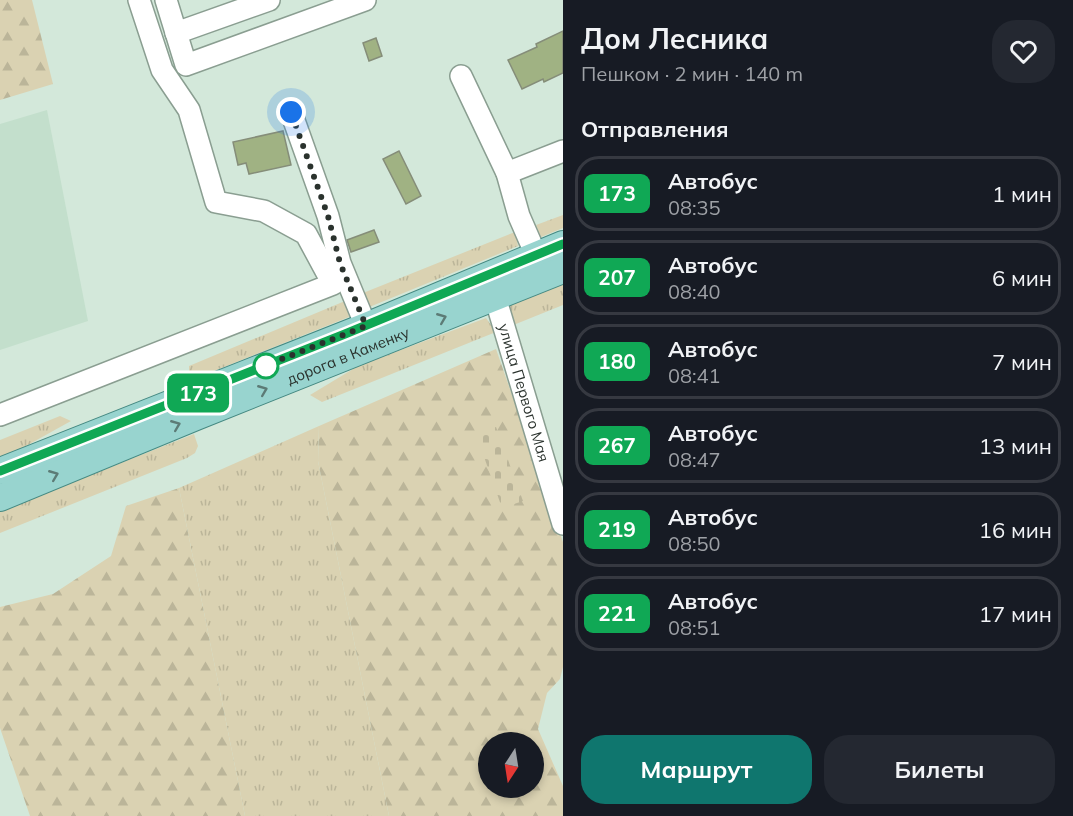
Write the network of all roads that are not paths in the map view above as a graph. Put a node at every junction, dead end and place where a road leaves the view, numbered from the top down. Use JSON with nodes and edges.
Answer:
{"nodes":[{"id":1,"x":139,"y":0,"type":"edge"},
{"id":2,"x":269,"y":0,"type":"edge"},
{"id":3,"x":169,"y":1,"type":"edge"},
{"id":4,"x":354,"y":2,"type":"edge"},
{"id":5,"x":176,"y":33,"type":"junction"},
{"id":6,"x":461,"y":76,"type":"dead end"},
{"id":7,"x":291,"y":112,"type":"dead end"},
{"id":8,"x":563,"y":151,"type":"edge"},
{"id":9,"x":507,"y":173,"type":"junction"},
{"id":10,"x":563,"y":244,"type":"edge"},
{"id":11,"x":536,"y":255,"type":"junction"},
{"id":12,"x":563,"y":270,"type":"edge"},
{"id":13,"x":495,"y":297,"type":"junction"},
{"id":14,"x":366,"y":326,"type":"junction"},
{"id":15,"x":0,"y":415,"type":"edge"},
{"id":16,"x":0,"y":471,"type":"edge"},
{"id":17,"x":0,"y":498,"type":"edge"},
{"id":18,"x":563,"y":524,"type":"edge"}],
"edges":[{"from":1,"to":15,"type":"street"},
{"from":2,"to":5,"type":"street"},
{"from":3,"to":5,"type":"street"},
{"from":4,"to":5,"type":"street"},
{"from":6,"to":9,"type":"street"},
{"from":7,"to":14,"type":"street"},
{"from":8,"to":9,"type":"street"},
{"from":9,"to":11,"type":"street"},
{"from":10,"to":11,"type":"main road","name":"дорога в Каменку"},
{"from":11,"to":14,"type":"main road","name":"дорога в Каменку"},
{"from":12,"to":13,"type":"main road","name":"дорога в Каменку"},
{"from":17,"to":13,"type":"main road","name":"дорога в Каменку","one_way":true},
{"from":13,"to":18,"type":"street","name":"улица Первого Мая"},
{"from":14,"to":16,"type":"main road","name":"дорога в Каменку"}]}
